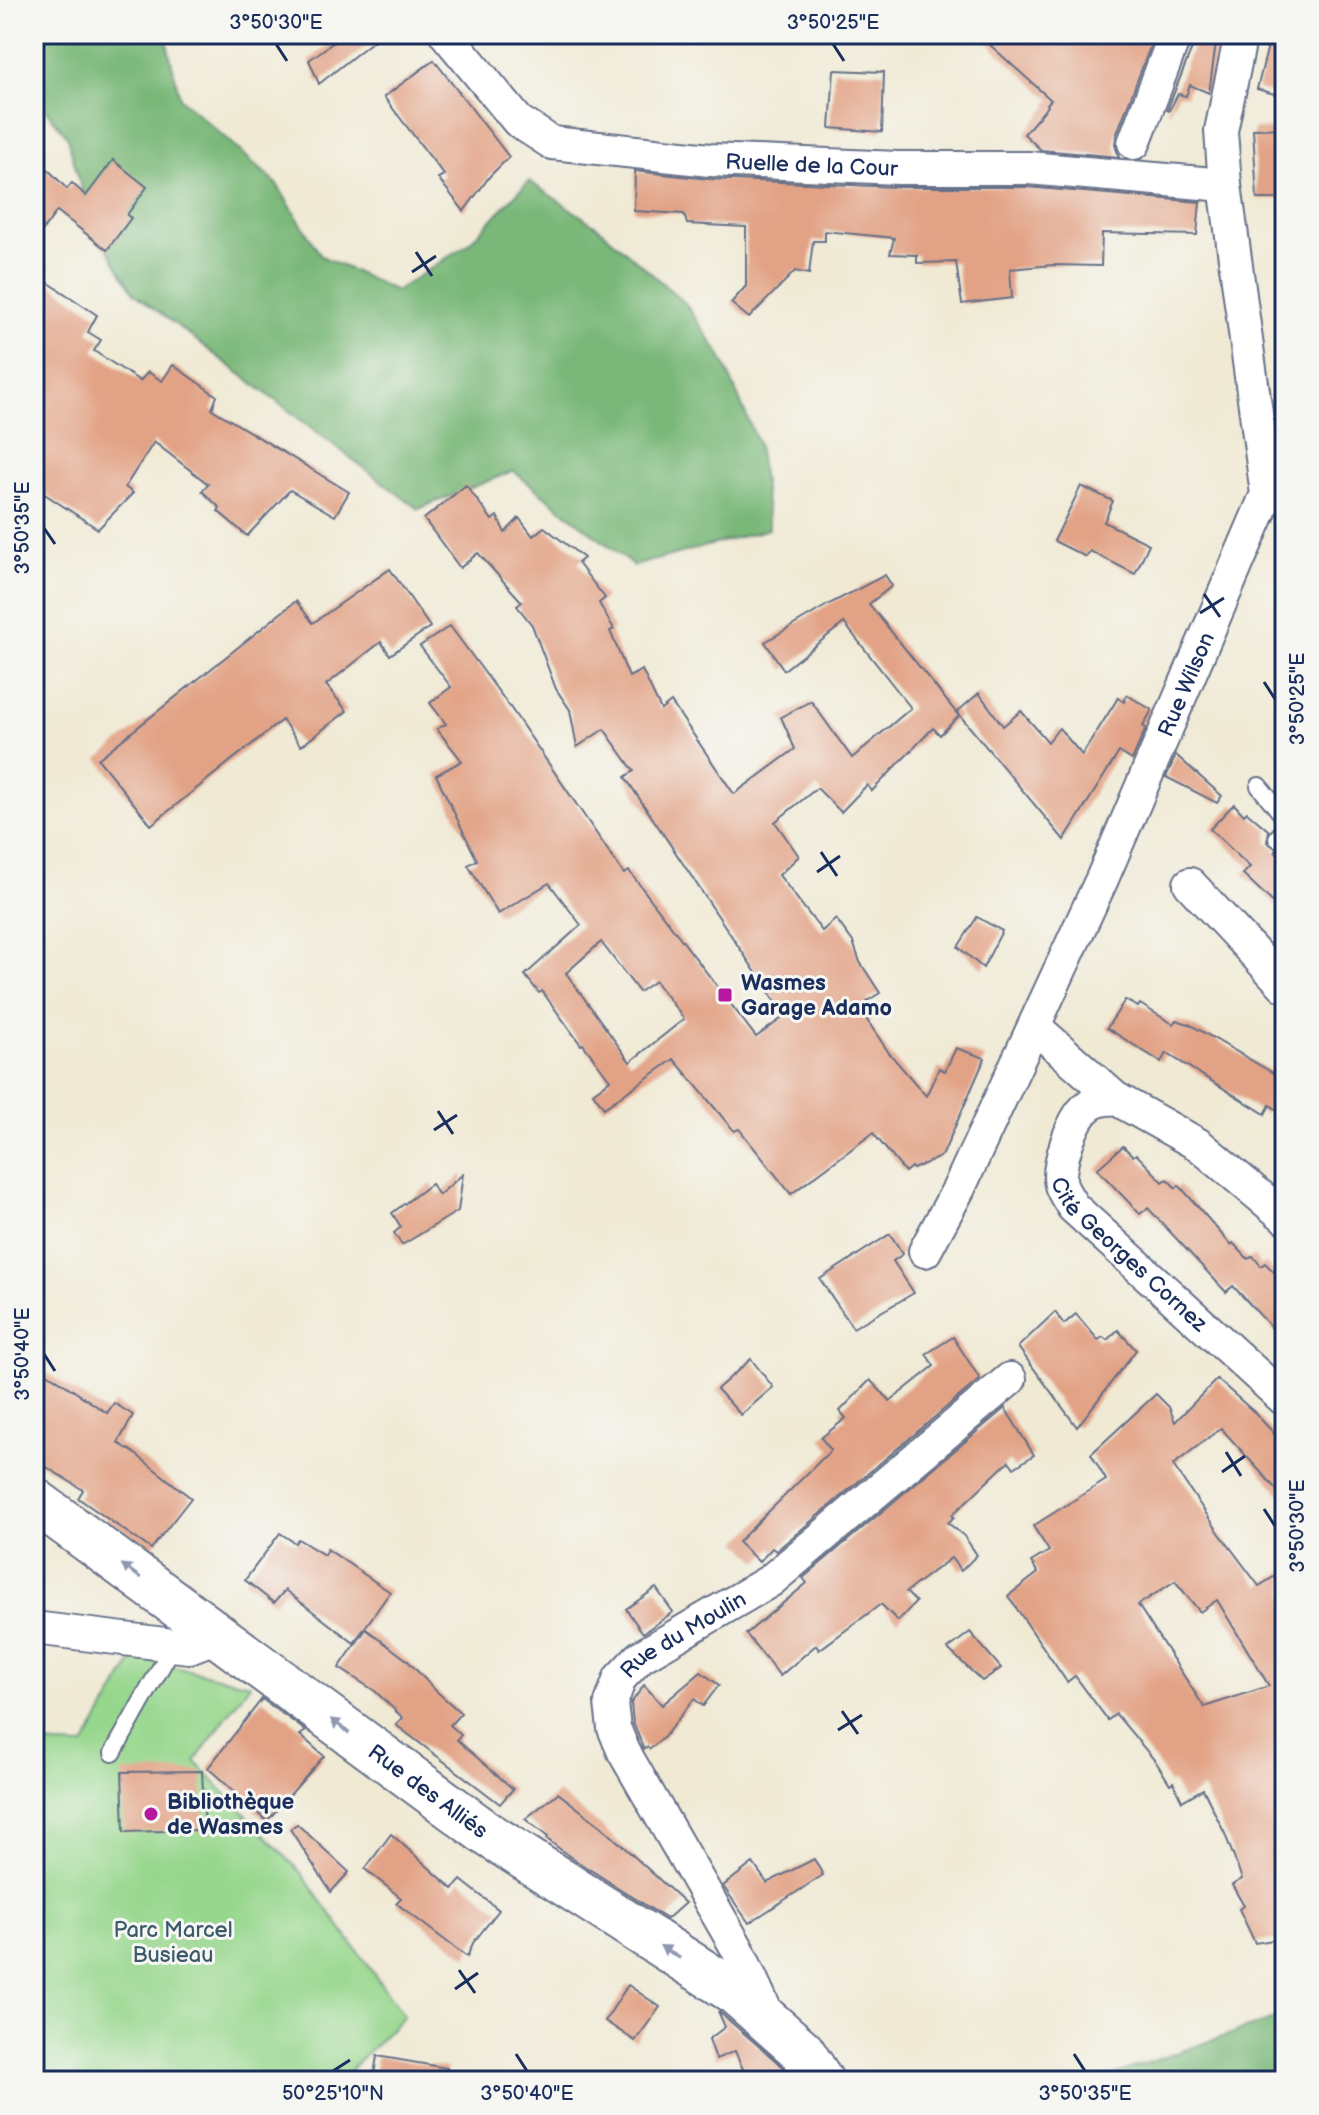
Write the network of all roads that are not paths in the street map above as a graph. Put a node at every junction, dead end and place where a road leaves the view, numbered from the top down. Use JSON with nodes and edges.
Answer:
{"nodes":[{"id":1,"x":446,"y":34,"type":"edge"},
{"id":2,"x":1178,"y":34,"type":"edge"},
{"id":3,"x":1241,"y":34,"type":"edge"},
{"id":4,"x":1134,"y":143,"type":"dead end"},
{"id":5,"x":1225,"y":185,"type":"junction"},
{"id":6,"x":1259,"y":786,"type":"dead end"},
{"id":7,"x":1285,"y":818,"type":"edge"},
{"id":8,"x":1190,"y":884,"type":"dead end"},
{"id":9,"x":1285,"y":986,"type":"edge"},
{"id":10,"x":1035,"y":1027,"type":"junction"},
{"id":11,"x":1115,"y":1098,"type":"junction"},
{"id":12,"x":1285,"y":1217,"type":"edge"},
{"id":13,"x":925,"y":1251,"type":"dead end"},
{"id":14,"x":1010,"y":1379,"type":"dead end"},
{"id":15,"x":1285,"y":1400,"type":"edge"},
{"id":16,"x":34,"y":1500,"type":"edge"},
{"id":17,"x":34,"y":1628,"type":"edge"},
{"id":18,"x":193,"y":1638,"type":"junction"},
{"id":19,"x":113,"y":1753,"type":"dead end"},
{"id":20,"x":772,"y":2024,"type":"junction"},
{"id":21,"x":821,"y":2081,"type":"edge"}],
"edges":[{"from":1,"to":5,"type":"street","name":"Ruelle de la Cour"},
{"from":2,"to":4,"type":"street"},
{"from":3,"to":5,"type":"street","name":"Rue Wilson"},
{"from":5,"to":10,"type":"street","name":"Rue Wilson"},
{"from":6,"to":7,"type":"lane"},
{"from":8,"to":9,"type":"street"},
{"from":10,"to":11,"type":"street"},
{"from":10,"to":13,"type":"street","name":"Rue Wilson"},
{"from":11,"to":12,"type":"street"},
{"from":11,"to":15,"type":"street","name":"Cité Georges Cornez"},
{"from":14,"to":20,"type":"street","name":"Rue du Moulin"},
{"from":18,"to":16,"type":"street","name":"Rue des Alliés","one_way":true},
{"from":17,"to":18,"type":"street"},
{"from":18,"to":19,"type":"lane"},
{"from":20,"to":18,"type":"street","name":"Rue des Alliés","one_way":true},
{"from":20,"to":21,"type":"street","name":"Rue des Alliés"}]}
